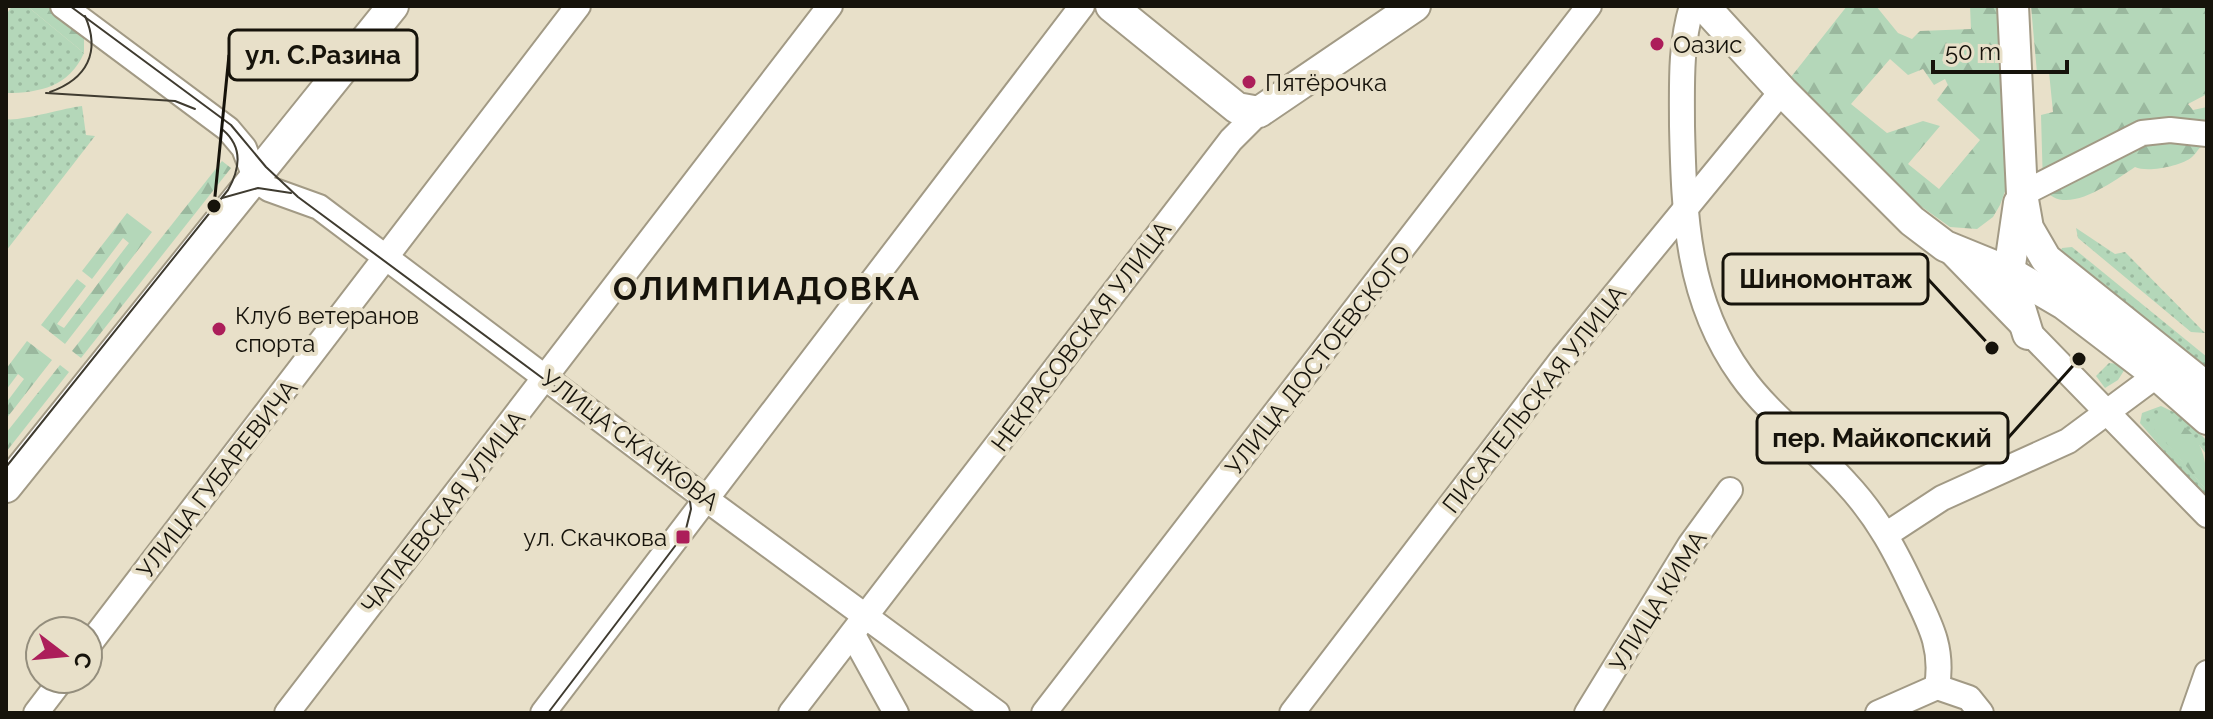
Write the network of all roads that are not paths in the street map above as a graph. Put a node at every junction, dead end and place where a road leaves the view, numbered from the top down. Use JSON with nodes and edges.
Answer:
{"nodes":[{"id":1,"x":63,"y":6,"type":"edge"},
{"id":2,"x":393,"y":6,"type":"edge"},
{"id":3,"x":578,"y":6,"type":"edge"},
{"id":4,"x":830,"y":6,"type":"edge"},
{"id":5,"x":1082,"y":6,"type":"edge"},
{"id":6,"x":1111,"y":6,"type":"edge"},
{"id":7,"x":1415,"y":6,"type":"edge"},
{"id":8,"x":1589,"y":6,"type":"edge"},
{"id":9,"x":1692,"y":6,"type":"edge"},
{"id":10,"x":1704,"y":6,"type":"edge"},
{"id":11,"x":2013,"y":6,"type":"edge"},
{"id":12,"x":1782,"y":91,"type":"junction"},
{"id":13,"x":1259,"y":112,"type":"junction"},
{"id":14,"x":2207,"y":134,"type":"edge"},
{"id":15,"x":256,"y":180,"type":"junction"},
{"id":16,"x":2022,"y":194,"type":"junction"},
{"id":17,"x":1685,"y":207,"type":"junction"},
{"id":18,"x":1945,"y":246,"type":"junction"},
{"id":19,"x":388,"y":257,"type":"junction"},
{"id":20,"x":2033,"y":276,"type":"junction"},
{"id":21,"x":2028,"y":334,"type":"junction"},
{"id":22,"x":2157,"y":375,"type":"junction"},
{"id":23,"x":547,"y":377,"type":"junction"},
{"id":24,"x":2207,"y":388,"type":"edge"},
{"id":25,"x":2108,"y":413,"type":"junction"},
{"id":26,"x":2207,"y":419,"type":"edge"},
{"id":27,"x":6,"y":487,"type":"edge"},
{"id":28,"x":1730,"y":490,"type":"dead end"},
{"id":29,"x":706,"y":499,"type":"junction"},
{"id":30,"x":2207,"y":515,"type":"edge"},
{"id":31,"x":1887,"y":534,"type":"junction"},
{"id":32,"x":104,"y":625,"type":"edge"},
{"id":33,"x":861,"y":626,"type":"junction"},
{"id":34,"x":2207,"y":673,"type":"edge"},
{"id":35,"x":1937,"y":687,"type":"junction"},
{"id":36,"x":50,"y":695,"type":"edge"},
{"id":37,"x":36,"y":713,"type":"edge"},
{"id":38,"x":287,"y":713,"type":"edge"},
{"id":39,"x":543,"y":713,"type":"edge"},
{"id":40,"x":791,"y":713,"type":"edge"},
{"id":41,"x":896,"y":713,"type":"edge"},
{"id":42,"x":997,"y":713,"type":"edge"},
{"id":43,"x":1044,"y":713,"type":"edge"},
{"id":44,"x":1292,"y":713,"type":"edge"},
{"id":45,"x":1587,"y":713,"type":"edge"},
{"id":46,"x":1878,"y":713,"type":"edge"},
{"id":47,"x":1981,"y":713,"type":"edge"},
{"id":48,"x":2193,"y":713,"type":"edge"}],
"edges":[{"from":1,"to":15,"type":"street"},
{"from":2,"to":15,"type":"main road"},
{"from":3,"to":19,"type":"street","name":"УЛИЦА ГУБАРЕВИЧА"},
{"from":4,"to":23,"type":"street","name":"ЧАПАЕВСКАЯ УЛИЦА"},
{"from":5,"to":29,"type":"street"},
{"from":6,"to":13,"type":"main road"},
{"from":7,"to":13,"type":"main road","name":"НЕКРАСОВСКАЯ УЛИЦА"},
{"from":8,"to":43,"type":"street","name":"УЛИЦА ДОСТОЕВСКОГО"},
{"from":9,"to":17,"type":"street"},
{"from":10,"to":12,"type":"main road"},
{"from":11,"to":16,"type":"main road"},
{"from":12,"to":17,"type":"street","name":"ПИСАТЕЛЬСКАЯ УЛИЦА"},
{"from":12,"to":18,"type":"main road"},
{"from":13,"to":33,"type":"street","name":"НЕКРАСОВСКАЯ УЛИЦА"},
{"from":14,"to":16,"type":"street"},
{"from":15,"to":19,"type":"street","name":"УЛИЦА СКАЧКОВА"},
{"from":15,"to":27,"type":"main road"},
{"from":16,"to":18,"type":"main road"},
{"from":16,"to":20,"type":"main road"},
{"from":16,"to":20,"type":"main road"},
{"from":17,"to":31,"type":"street"},
{"from":17,"to":44,"type":"street","name":"ПИСАТЕЛЬСКАЯ УЛИЦА"},
{"from":18,"to":20,"type":"main road"},
{"from":18,"to":21,"type":"street"},
{"from":19,"to":23,"type":"street","name":"УЛИЦА СКАЧКОВА"},
{"from":19,"to":32,"type":"street","name":"УЛИЦА ГУБАРЕВИЧА"},
{"from":20,"to":21,"type":"main road"},
{"from":20,"to":22,"type":"main road"},
{"from":20,"to":24,"type":"main road"},
{"from":21,"to":25,"type":"street"},
{"from":22,"to":25,"type":"street"},
{"from":22,"to":26,"type":"main road"},
{"from":23,"to":29,"type":"street","name":"УЛИЦА СКАЧКОВА"},
{"from":23,"to":38,"type":"street","name":"ЧАПАЕВСКАЯ УЛИЦА"},
{"from":25,"to":30,"type":"street"},
{"from":25,"to":31,"type":"street"},
{"from":28,"to":45,"type":"street","name":"УЛИЦА КИМА"},
{"from":29,"to":33,"type":"street","name":"УЛИЦА СКАЧКОВА"},
{"from":29,"to":39,"type":"street"},
{"from":31,"to":35,"type":"street"},
{"from":33,"to":40,"type":"street","name":"НЕКРАСОВСКАЯ УЛИЦА"},
{"from":33,"to":41,"type":"street"},
{"from":33,"to":42,"type":"street","name":"УЛИЦА СКАЧКОВА"},
{"from":34,"to":48,"type":"street"},
{"from":35,"to":46,"type":"street"},
{"from":35,"to":47,"type":"street"},
{"from":36,"to":37,"type":"street"}]}
